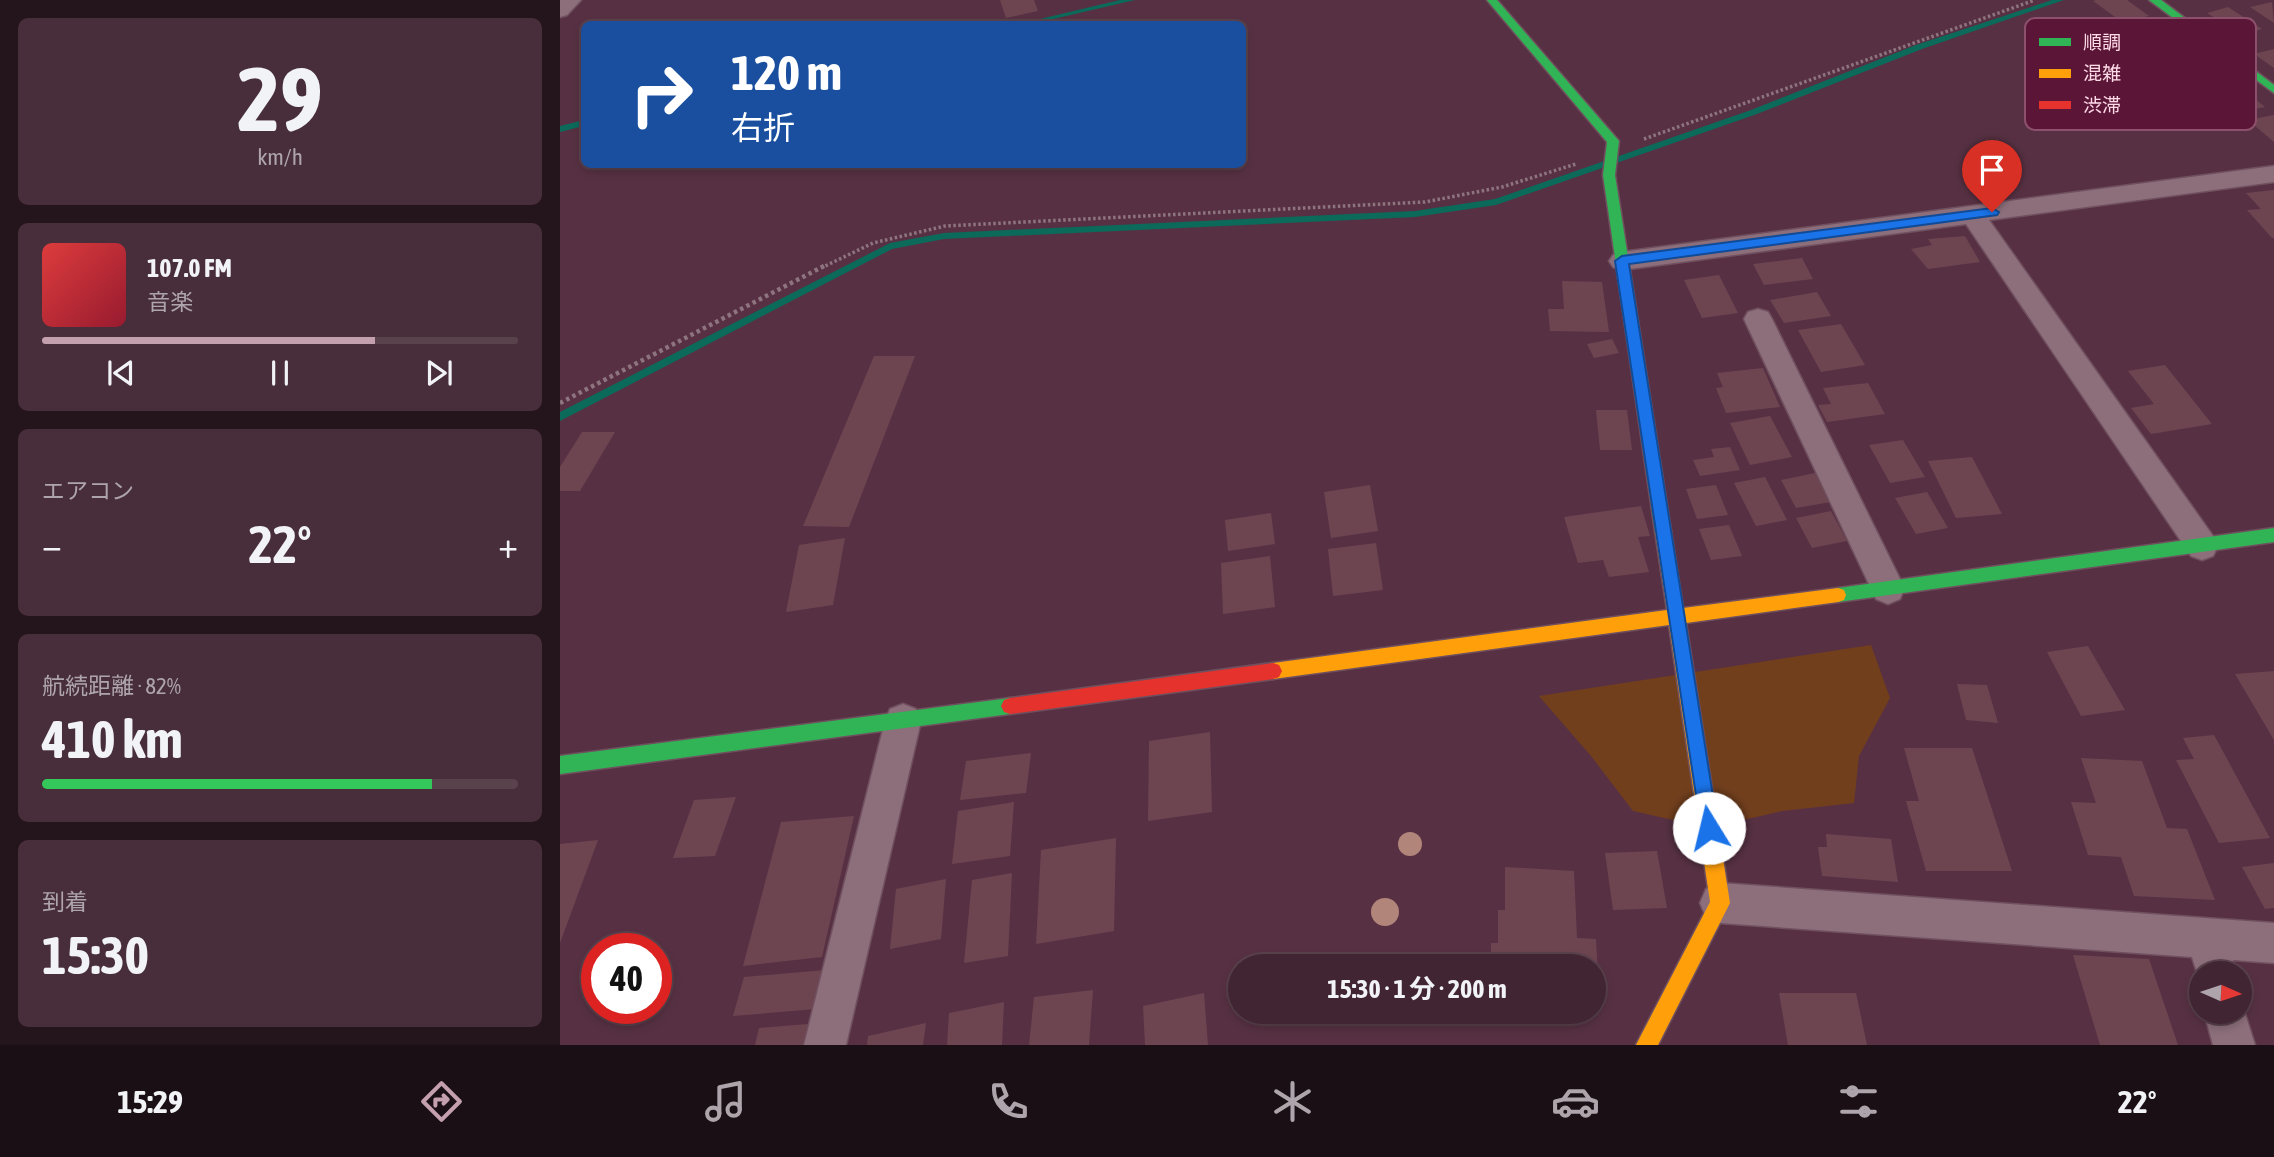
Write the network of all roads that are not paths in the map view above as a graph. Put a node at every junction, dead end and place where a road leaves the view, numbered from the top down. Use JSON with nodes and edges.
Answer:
{"nodes":[{"id":1,"x":571,"y":0,"type":"edge"},
{"id":2,"x":1492,"y":0,"type":"edge"},
{"id":3,"x":2154,"y":0,"type":"edge"},
{"id":4,"x":560,"y":11,"type":"edge"},
{"id":5,"x":2178,"y":18,"type":"edge"},
{"id":6,"x":2256,"y":76,"type":"edge"},
{"id":7,"x":2274,"y":90,"type":"edge"},
{"id":8,"x":2274,"y":174,"type":"edge"},
{"id":9,"x":1972,"y":214,"type":"junction"},
{"id":10,"x":1622,"y":261,"type":"junction"},
{"id":11,"x":1758,"y":319,"type":"dead end"},
{"id":12,"x":2274,"y":535,"type":"edge"},
{"id":13,"x":2202,"y":545,"type":"junction"},
{"id":14,"x":1888,"y":589,"type":"junction"},
{"id":15,"x":1676,"y":618,"type":"junction"},
{"id":16,"x":903,"y":721,"type":"junction"},
{"id":17,"x":560,"y":765,"type":"edge"},
{"id":18,"x":1720,"y":903,"type":"junction"},
{"id":19,"x":2274,"y":943,"type":"edge"},
{"id":20,"x":2212,"y":955,"type":"edge"},
{"id":21,"x":2228,"y":1024,"type":"edge"},
{"id":22,"x":825,"y":1045,"type":"edge"},
{"id":23,"x":1647,"y":1045,"type":"edge"},
{"id":24,"x":2234,"y":1045,"type":"edge"}],
"edges":[{"from":1,"to":4,"type":"street"},
{"from":2,"to":10,"type":"street"},
{"from":3,"to":5,"type":"street"},
{"from":6,"to":7,"type":"street"},
{"from":8,"to":9,"type":"street"},
{"from":9,"to":10,"type":"street"},
{"from":9,"to":13,"type":"street"},
{"from":10,"to":15,"type":"street"},
{"from":11,"to":14,"type":"street"},
{"from":12,"to":13,"type":"street"},
{"from":13,"to":14,"type":"street"},
{"from":14,"to":15,"type":"street"},
{"from":15,"to":16,"type":"street"},
{"from":15,"to":18,"type":"street"},
{"from":16,"to":17,"type":"street"},
{"from":16,"to":22,"type":"street"},
{"from":18,"to":20,"type":"street"},
{"from":18,"to":23,"type":"street"},
{"from":19,"to":20,"type":"street"},
{"from":21,"to":24,"type":"street"}]}
